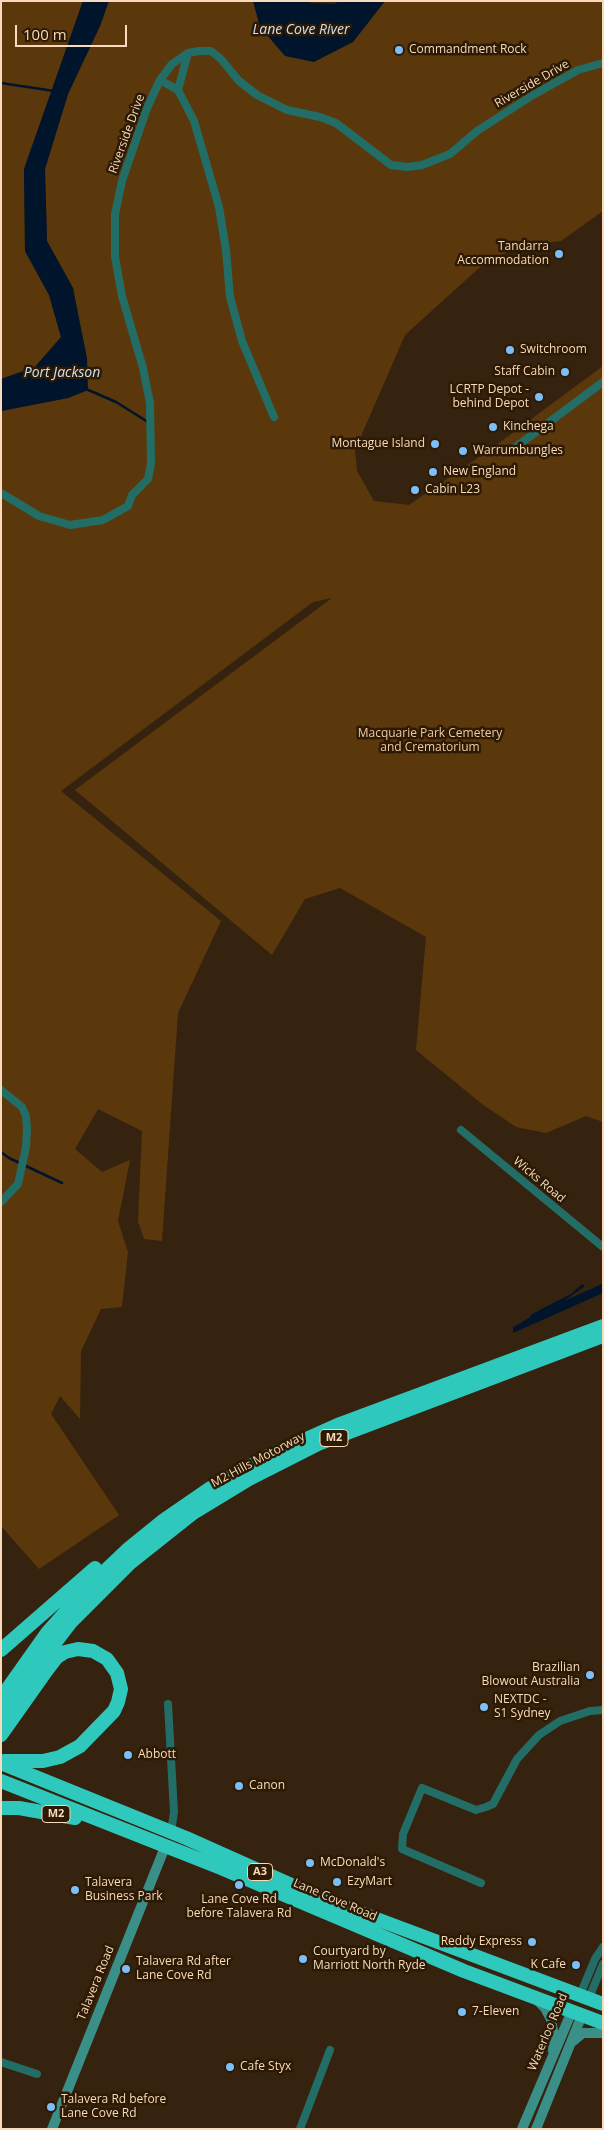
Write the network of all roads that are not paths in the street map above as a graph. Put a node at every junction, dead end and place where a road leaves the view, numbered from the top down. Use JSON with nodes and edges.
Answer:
{"nodes":[{"id":1,"x":188,"y":53,"type":"junction"},
{"id":2,"x":603,"y":63,"type":"edge"},
{"id":3,"x":160,"y":80,"type":"junction"},
{"id":4,"x":178,"y":90,"type":"junction"},
{"id":5,"x":603,"y":382,"type":"edge"},
{"id":6,"x":274,"y":417,"type":"dead end"},
{"id":7,"x":513,"y":449,"type":"dead end"},
{"id":8,"x":1,"y":492,"type":"edge"},
{"id":9,"x":1,"y":1090,"type":"edge"},
{"id":10,"x":461,"y":1130,"type":"dead end"},
{"id":11,"x":1,"y":1202,"type":"edge"},
{"id":12,"x":603,"y":1247,"type":"edge"},
{"id":13,"x":603,"y":1326,"type":"edge"},
{"id":14,"x":603,"y":1336,"type":"edge"},
{"id":15,"x":164,"y":1520,"type":"junction"},
{"id":16,"x":1,"y":1650,"type":"edge"},
{"id":17,"x":1,"y":1698,"type":"edge"},
{"id":18,"x":168,"y":1704,"type":"dead end"},
{"id":19,"x":603,"y":1710,"type":"edge"},
{"id":20,"x":1,"y":1718,"type":"edge"},
{"id":21,"x":1,"y":1735,"type":"edge"},
{"id":22,"x":1,"y":1762,"type":"edge"},
{"id":23,"x":1,"y":1781,"type":"edge"},
{"id":24,"x":1,"y":1808,"type":"edge"},
{"id":25,"x":110,"y":1825,"type":"junction"},
{"id":26,"x":171,"y":1832,"type":"junction"},
{"id":27,"x":165,"y":1847,"type":"junction"},
{"id":28,"x":481,"y":1883,"type":"dead end"},
{"id":29,"x":603,"y":1947,"type":"edge"},
{"id":30,"x":603,"y":1964,"type":"edge"},
{"id":31,"x":532,"y":1996,"type":"junction"},
{"id":32,"x":584,"y":1996,"type":"junction"},
{"id":33,"x":603,"y":2004,"type":"edge"},
{"id":34,"x":577,"y":2013,"type":"junction"},
{"id":35,"x":603,"y":2023,"type":"edge"},
{"id":36,"x":603,"y":2033,"type":"edge"},
{"id":37,"x":571,"y":2042,"type":"junction"},
{"id":38,"x":330,"y":2050,"type":"dead end"},
{"id":39,"x":552,"y":2060,"type":"junction"},
{"id":40,"x":1,"y":2062,"type":"edge"},
{"id":41,"x":37,"y":2074,"type":"dead end"},
{"id":42,"x":52,"y":2129,"type":"edge"},
{"id":43,"x":300,"y":2129,"type":"edge"},
{"id":44,"x":522,"y":2129,"type":"edge"},
{"id":45,"x":536,"y":2129,"type":"edge"}],
"edges":[{"from":1,"to":2,"type":"street","name":"Riverside Drive"},
{"from":1,"to":3,"type":"street","name":"Riverside Drive"},
{"from":1,"to":4,"type":"street"},
{"from":3,"to":4,"type":"street"},
{"from":3,"to":8,"type":"street","name":"Riverside Drive"},
{"from":4,"to":6,"type":"street"},
{"from":5,"to":7,"type":"street"},
{"from":9,"to":11,"type":"street"},
{"from":10,"to":12,"type":"street","name":"Wicks Road"},
{"from":13,"to":15,"type":"highway","name":"M2 Hills Motorway","number":"M2"},
{"from":14,"to":20,"type":"highway","name":"M2 Hills Motorway","number":"M2"},
{"from":15,"to":16,"type":"highway","number":"M2"},
{"from":15,"to":17,"type":"highway","name":"M2 Hills Motorway","number":"M2"},
{"from":18,"to":26,"type":"street"},
{"from":19,"to":28,"type":"street"},
{"from":21,"to":22,"type":"highway"},
{"from":22,"to":26,"type":"highway","name":"Lane Cove Road","number":"A3"},
{"from":23,"to":25,"type":"highway","name":"Lane Cove Road","number":"A3"},
{"from":24,"to":25,"type":"highway","number":"M2"},
{"from":25,"to":27,"type":"highway","name":"Lane Cove Road","number":"A3"},
{"from":26,"to":27,"type":"highway"},
{"from":26,"to":32,"type":"highway","name":"Lane Cove Road","number":"A3"},
{"from":27,"to":31,"type":"highway","name":"Lane Cove Road","number":"A3"},
{"from":27,"to":42,"type":"street","name":"Talavera Road"},
{"from":29,"to":32,"type":"street","name":"Waterloo Road"},
{"from":30,"to":32,"type":"street","name":"Waterloo Road"},
{"from":31,"to":34,"type":"highway","name":"Lane Cove Road","number":"A3"},
{"from":31,"to":39,"type":"street"},
{"from":32,"to":33,"type":"highway","name":"Lane Cove Road","number":"A3"},
{"from":32,"to":34,"type":"highway","name":"Waterloo Road"},
{"from":34,"to":35,"type":"highway","name":"Lane Cove Road","number":"A3"},
{"from":34,"to":37,"type":"street","name":"Waterloo Road"},
{"from":34,"to":39,"type":"street","name":"Waterloo Road"},
{"from":36,"to":37,"type":"street"},
{"from":37,"to":45,"type":"street","name":"Waterloo Road"},
{"from":38,"to":43,"type":"street"},
{"from":39,"to":44,"type":"street","name":"Waterloo Road"},
{"from":40,"to":41,"type":"street"}]}
